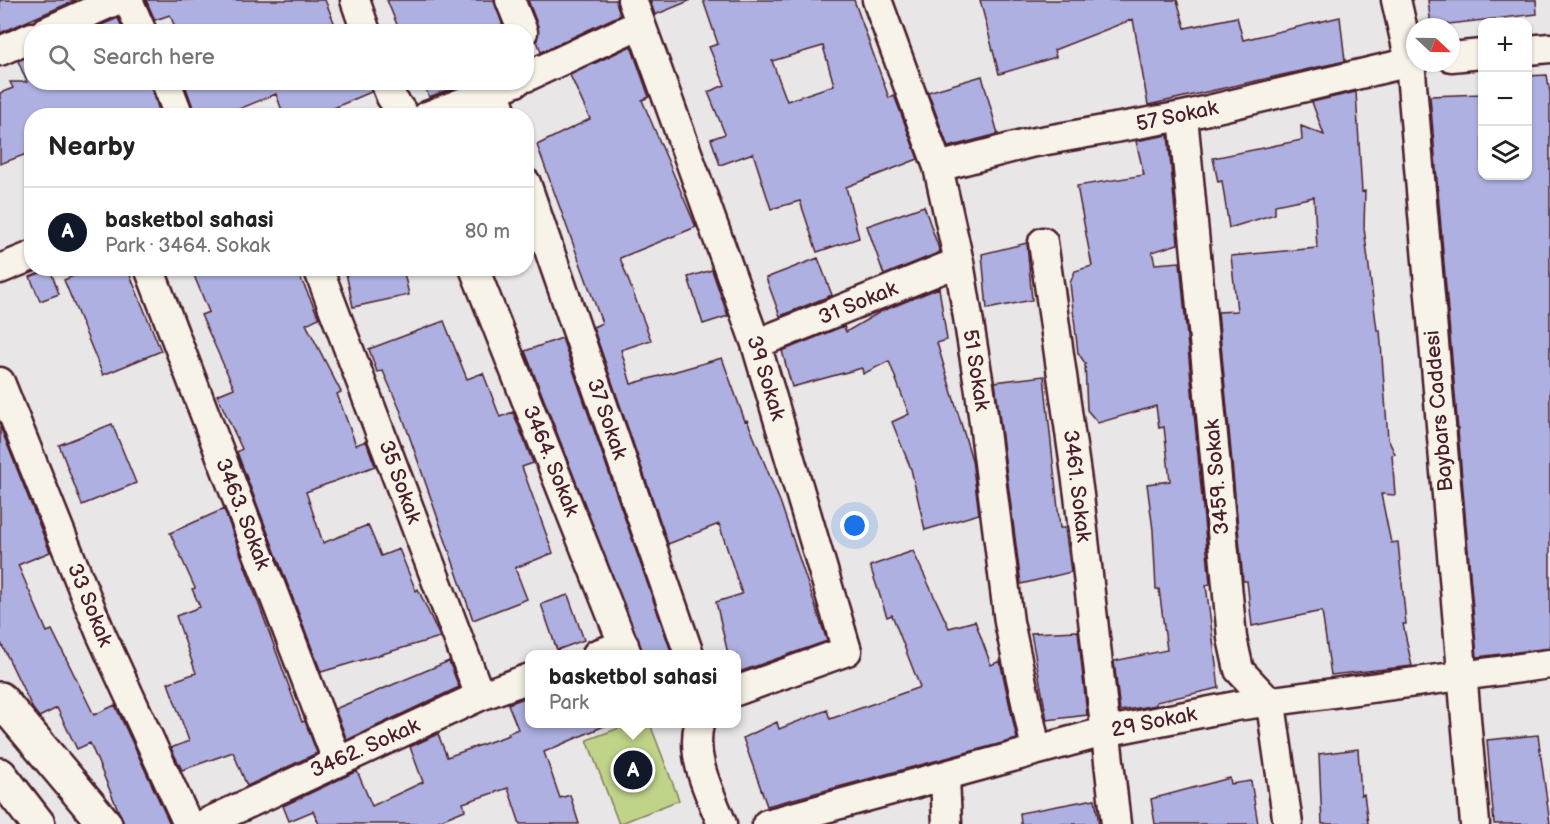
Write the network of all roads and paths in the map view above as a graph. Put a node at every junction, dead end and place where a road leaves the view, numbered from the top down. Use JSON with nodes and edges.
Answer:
{"nodes":[{"id":1,"x":117,"y":0,"type":"edge"},
{"id":2,"x":128,"y":0,"type":"edge"},
{"id":3,"x":355,"y":0,"type":"edge"},
{"id":4,"x":510,"y":0,"type":"edge"},
{"id":5,"x":877,"y":0,"type":"edge"},
{"id":6,"x":1396,"y":0,"type":"edge"},
{"id":7,"x":636,"y":12,"type":"edge"},
{"id":8,"x":63,"y":24,"type":"edge"},
{"id":9,"x":138,"y":24,"type":"edge"},
{"id":10,"x":363,"y":24,"type":"edge"},
{"id":11,"x":520,"y":24,"type":"edge"},
{"id":12,"x":1406,"y":38,"type":"edge"},
{"id":13,"x":24,"y":40,"type":"edge"},
{"id":14,"x":1550,"y":48,"type":"edge"},
{"id":15,"x":1532,"y":50,"type":"edge"},
{"id":16,"x":0,"y":51,"type":"edge"},
{"id":17,"x":1478,"y":54,"type":"edge"},
{"id":18,"x":1460,"y":56,"type":"edge"},
{"id":19,"x":1406,"y":62,"type":"edge"},
{"id":20,"x":1413,"y":72,"type":"edge"},
{"id":21,"x":534,"y":77,"type":"edge"},
{"id":22,"x":169,"y":90,"type":"edge"},
{"id":23,"x":388,"y":90,"type":"edge"},
{"id":24,"x":510,"y":90,"type":"edge"},
{"id":25,"x":176,"y":108,"type":"edge"},
{"id":26,"x":399,"y":108,"type":"edge"},
{"id":27,"x":452,"y":108,"type":"edge"},
{"id":28,"x":1183,"y":116,"type":"junction"},
{"id":29,"x":938,"y":167,"type":"junction"},
{"id":30,"x":534,"y":206,"type":"edge"},
{"id":31,"x":1043,"y":242,"type":"dead end"},
{"id":32,"x":24,"y":259,"type":"edge"},
{"id":33,"x":960,"y":262,"type":"junction"},
{"id":34,"x":0,"y":269,"type":"edge"},
{"id":35,"x":152,"y":276,"type":"edge"},
{"id":36,"x":321,"y":276,"type":"edge"},
{"id":37,"x":477,"y":276,"type":"edge"},
{"id":38,"x":756,"y":344,"type":"junction"},
{"id":39,"x":0,"y":382,"type":"edge"},
{"id":40,"x":626,"y":650,"type":"edge"},
{"id":41,"x":688,"y":650,"type":"edge"},
{"id":42,"x":1550,"y":664,"type":"edge"},
{"id":43,"x":1461,"y":676,"type":"junction"},
{"id":44,"x":525,"y":680,"type":"edge"},
{"id":45,"x":741,"y":690,"type":"edge"},
{"id":46,"x":480,"y":696,"type":"junction"},
{"id":47,"x":0,"y":699,"type":"edge"},
{"id":48,"x":1271,"y":704,"type":"junction"},
{"id":49,"x":698,"y":728,"type":"edge"},
{"id":50,"x":1104,"y":732,"type":"junction"},
{"id":51,"x":1036,"y":749,"type":"junction"},
{"id":52,"x":337,"y":760,"type":"junction"},
{"id":53,"x":0,"y":775,"type":"edge"},
{"id":54,"x":945,"y":777,"type":"junction"},
{"id":55,"x":38,"y":824,"type":"edge"},
{"id":56,"x":105,"y":824,"type":"edge"},
{"id":57,"x":188,"y":824,"type":"edge"},
{"id":58,"x":204,"y":824,"type":"edge"},
{"id":59,"x":722,"y":824,"type":"edge"},
{"id":60,"x":767,"y":824,"type":"edge"},
{"id":61,"x":947,"y":824,"type":"edge"},
{"id":62,"x":1116,"y":824,"type":"edge"},
{"id":63,"x":1288,"y":824,"type":"edge"},
{"id":64,"x":1475,"y":824,"type":"edge"}],
"edges":[{"from":1,"to":8,"type":"street"},
{"from":2,"to":9,"type":"street"},
{"from":3,"to":10,"type":"street"},
{"from":4,"to":11,"type":"street"},
{"from":5,"to":29,"type":"street","name":"51 Sokak"},
{"from":6,"to":12,"type":"street","name":"Baybars Caddesi"},
{"from":7,"to":21,"type":"street"},
{"from":7,"to":38,"type":"street","name":"39 Sokak"},
{"from":13,"to":16,"type":"street"},
{"from":14,"to":15,"type":"street"},
{"from":17,"to":18,"type":"street"},
{"from":19,"to":28,"type":"street","name":"57 Sokak"},
{"from":20,"to":43,"type":"street","name":"Baybars Caddesi"},
{"from":22,"to":25,"type":"street"},
{"from":23,"to":26,"type":"street"},
{"from":24,"to":27,"type":"street"},
{"from":28,"to":29,"type":"street","name":"57 Sokak"},
{"from":28,"to":48,"type":"street","name":"3459. Sokak"},
{"from":29,"to":33,"type":"street","name":"51 Sokak"},
{"from":30,"to":41,"type":"street","name":"37 Sokak"},
{"from":31,"to":50,"type":"street","name":"3461. Sokak"},
{"from":32,"to":34,"type":"street"},
{"from":33,"to":38,"type":"street","name":"31 Sokak"},
{"from":33,"to":51,"type":"street","name":"51 Sokak"},
{"from":35,"to":52,"type":"street","name":"3463. Sokak"},
{"from":36,"to":46,"type":"street","name":"35 Sokak"},
{"from":37,"to":40,"type":"street","name":"3464. Sokak"},
{"from":38,"to":45,"type":"street","name":"39 Sokak"},
{"from":39,"to":57,"type":"street","name":"33 Sokak"},
{"from":42,"to":43,"type":"street","name":"29 Sokak"},
{"from":43,"to":48,"type":"street","name":"29 Sokak"},
{"from":43,"to":64,"type":"street","name":"Baybars Caddesi"},
{"from":44,"to":46,"type":"street","name":"3462. Sokak"},
{"from":46,"to":52,"type":"street","name":"3462. Sokak"},
{"from":47,"to":56,"type":"main road"},
{"from":48,"to":50,"type":"street","name":"29 Sokak"},
{"from":48,"to":63,"type":"street"},
{"from":49,"to":59,"type":"street"},
{"from":50,"to":51,"type":"street","name":"29 Sokak"},
{"from":50,"to":62,"type":"street","name":"3461. Sokak"},
{"from":51,"to":54,"type":"street","name":"29 Sokak"},
{"from":52,"to":58,"type":"street","name":"3462. Sokak"},
{"from":53,"to":55,"type":"main road"},
{"from":54,"to":60,"type":"street","name":"29 Sokak"},
{"from":54,"to":61,"type":"street"}]}
